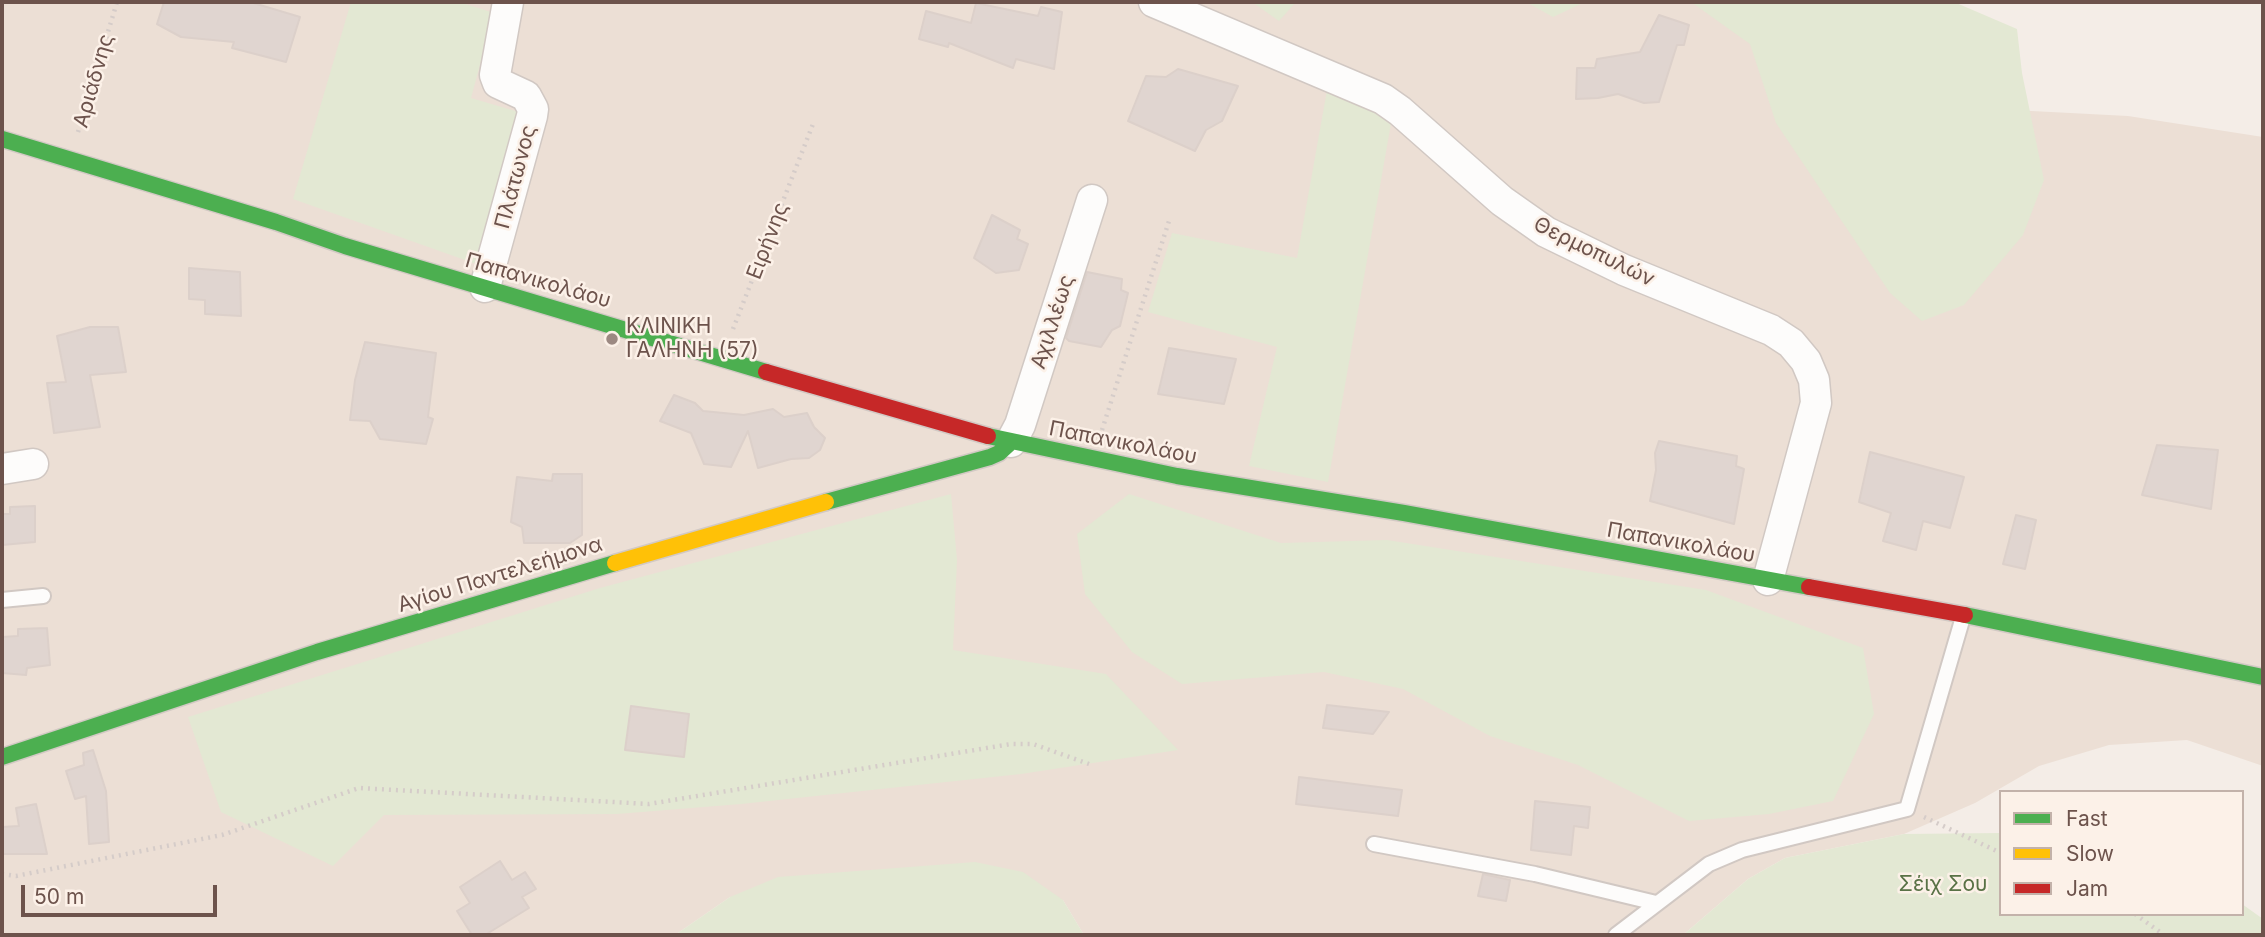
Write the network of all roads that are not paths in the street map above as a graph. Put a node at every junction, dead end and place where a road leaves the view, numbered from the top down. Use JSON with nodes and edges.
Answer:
{"nodes":[{"id":1,"x":508,"y":2,"type":"edge"},
{"id":2,"x":1154,"y":2,"type":"edge"},
{"id":3,"x":2,"y":139,"type":"edge"},
{"id":4,"x":1092,"y":201,"type":"dead end"},
{"id":5,"x":485,"y":287,"type":"junction"},
{"id":6,"x":1011,"y":442,"type":"junction"},
{"id":7,"x":33,"y":464,"type":"dead end"},
{"id":8,"x":2,"y":469,"type":"edge"},
{"id":9,"x":1768,"y":580,"type":"junction"},
{"id":10,"x":43,"y":596,"type":"dead end"},
{"id":11,"x":2,"y":600,"type":"edge"},
{"id":12,"x":1963,"y":615,"type":"junction"},
{"id":13,"x":2263,"y":677,"type":"edge"},
{"id":14,"x":2,"y":757,"type":"edge"},
{"id":15,"x":1374,"y":844,"type":"dead end"},
{"id":16,"x":1656,"y":903,"type":"junction"},
{"id":17,"x":1616,"y":935,"type":"edge"}],
"edges":[{"from":1,"to":5,"type":"street","name":"Πλάτωνος"},
{"from":2,"to":9,"type":"street","name":"Θερμοπυλών"},
{"from":3,"to":5,"type":"main road","name":"Παπανικολάου"},
{"from":4,"to":6,"type":"street","name":"Αχιλλέως"},
{"from":5,"to":6,"type":"main road","name":"Παπανικολάου"},
{"from":6,"to":9,"type":"main road","name":"Παπανικολάου"},
{"from":6,"to":14,"type":"main road","name":"Αγίου Παντελεήμονα"},
{"from":7,"to":8,"type":"street"},
{"from":9,"to":12,"type":"main road","name":"Παπανικολάου"},
{"from":10,"to":11,"type":"lane"},
{"from":12,"to":13,"type":"main road","name":"Παπανικολάου"},
{"from":12,"to":16,"type":"lane"},
{"from":15,"to":16,"type":"lane"},
{"from":16,"to":17,"type":"lane"}]}
